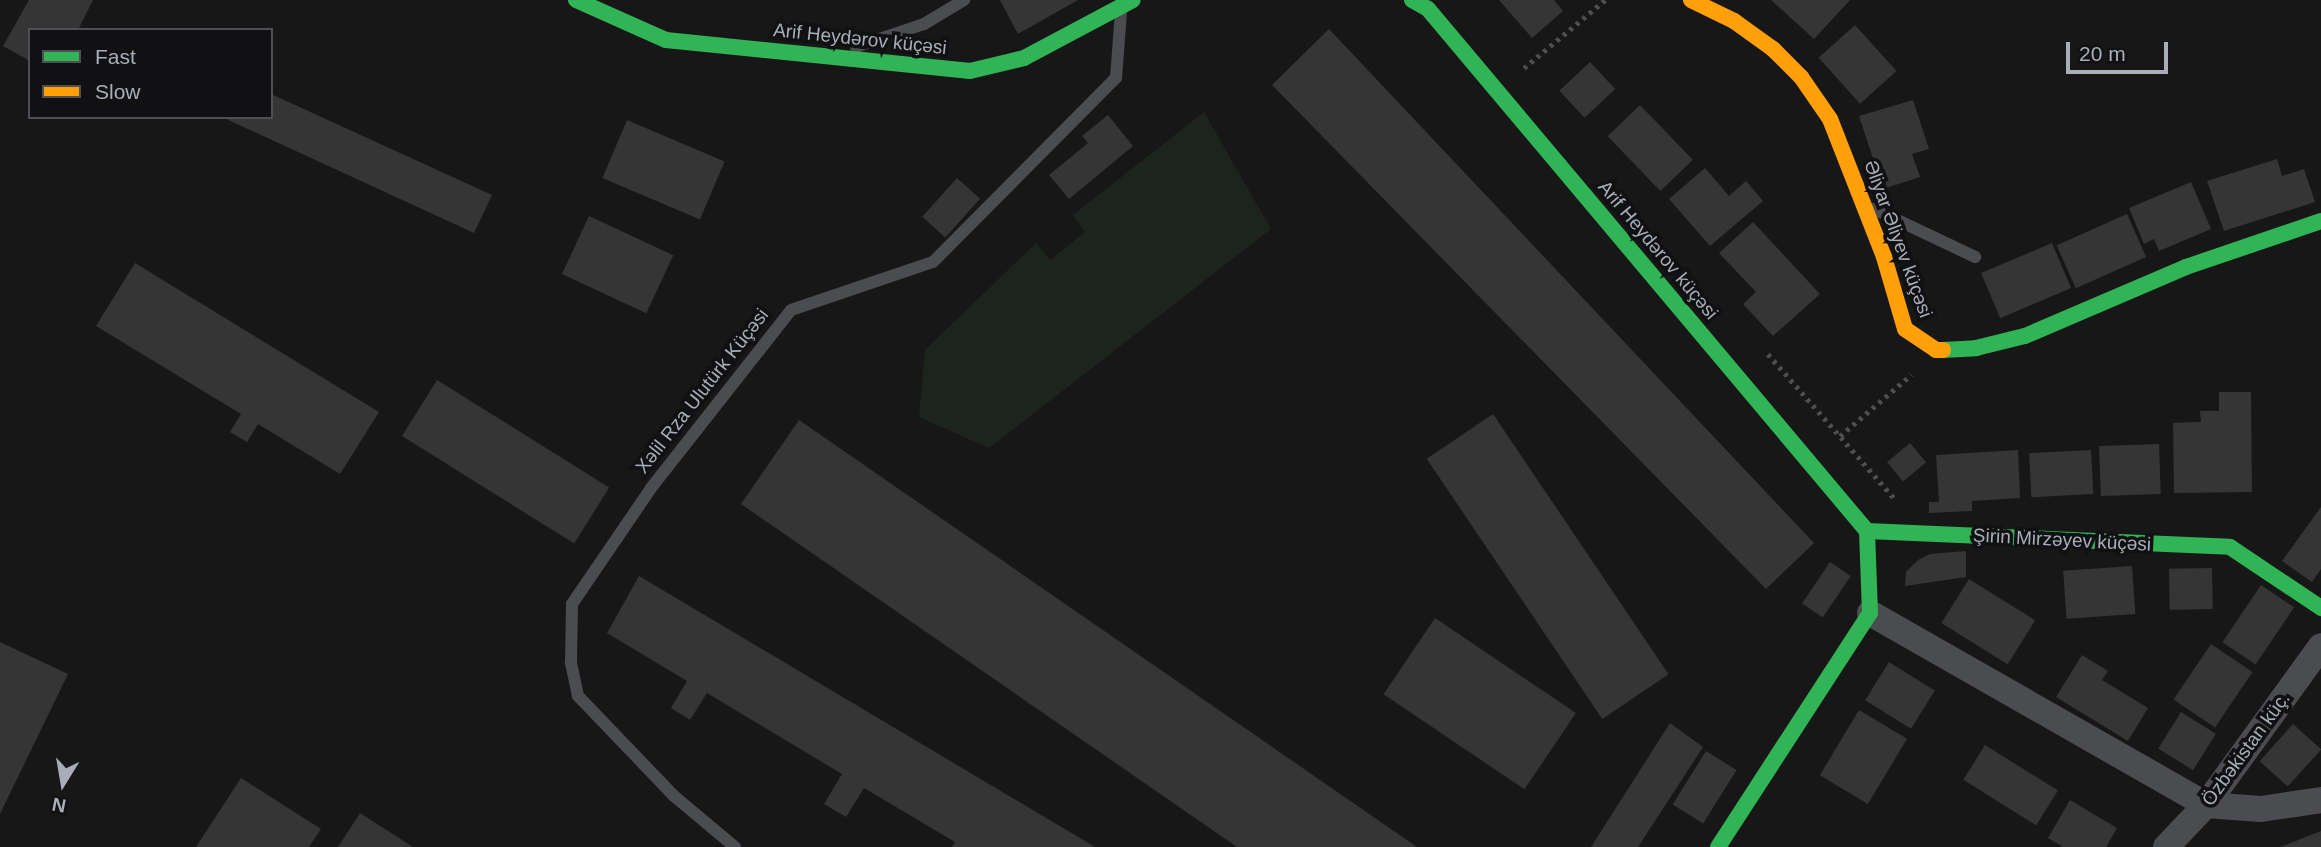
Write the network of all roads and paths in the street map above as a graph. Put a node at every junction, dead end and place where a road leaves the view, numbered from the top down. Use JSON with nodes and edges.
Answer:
{"nodes":[{"id":1,"x":964,"y":0,"type":"edge"},
{"id":2,"x":1412,"y":0,"type":"edge"},
{"id":3,"x":1605,"y":0,"type":"edge"},
{"id":4,"x":1691,"y":0,"type":"edge"},
{"id":5,"x":587,"y":2,"type":"edge"},
{"id":6,"x":1127,"y":2,"type":"edge"},
{"id":7,"x":830,"y":57,"type":"junction"},
{"id":8,"x":1536,"y":57,"type":"dead end"},
{"id":9,"x":1864,"y":205,"type":"junction"},
{"id":10,"x":2321,"y":221,"type":"edge"},
{"id":11,"x":1976,"y":257,"type":"dead end"},
{"id":12,"x":1900,"y":384,"type":"dead end"},
{"id":13,"x":1840,"y":436,"type":"dead end"},
{"id":14,"x":1867,"y":531,"type":"junction"},
{"id":15,"x":2321,"y":608,"type":"edge"},
{"id":16,"x":1870,"y":613,"type":"junction"},
{"id":17,"x":2321,"y":646,"type":"edge"},
{"id":18,"x":2321,"y":800,"type":"edge"},
{"id":19,"x":2206,"y":805,"type":"junction"},
{"id":20,"x":735,"y":847,"type":"edge"},
{"id":21,"x":1717,"y":847,"type":"edge"},
{"id":22,"x":2166,"y":847,"type":"edge"}],
"edges":[{"from":1,"to":7,"type":"lane"},
{"from":2,"to":14,"type":"street","name":"Arif Heydərov küçəsi"},
{"from":3,"to":8,"type":"path"},
{"from":4,"to":9,"type":"street","name":"Əliyar Əliyev küçəsi"},
{"from":5,"to":7,"type":"street","name":"Arif Heydərov küçəsi"},
{"from":6,"to":7,"type":"street","name":"Arif Heydərov küçəsi"},
{"from":6,"to":20,"type":"lane","name":"Xəlil Rza Ulutürk Küçəsi"},
{"from":9,"to":10,"type":"street","name":"Əliyar Əliyev küçəsi"},
{"from":9,"to":11,"type":"lane"},
{"from":12,"to":13,"type":"path"},
{"from":14,"to":15,"type":"street","name":"Şirin Mirzəyev küçəsi"},
{"from":14,"to":16,"type":"street"},
{"from":16,"to":19,"type":"street"},
{"from":16,"to":21,"type":"street"},
{"from":17,"to":19,"type":"street","name":"Özbəkistan küç."},
{"from":18,"to":19,"type":"street"},
{"from":19,"to":22,"type":"street","name":"Özbəkistan küç."}]}
